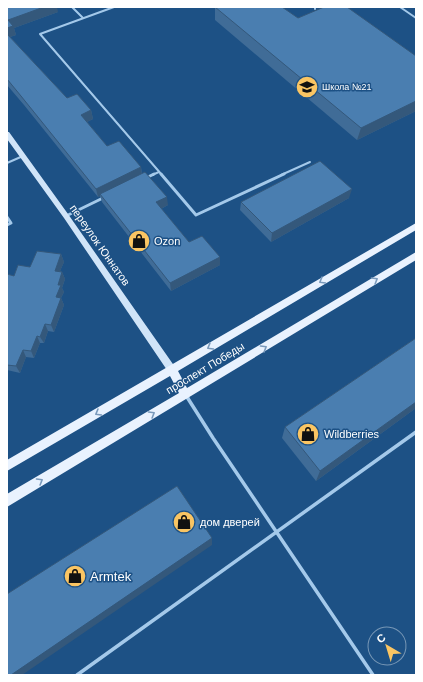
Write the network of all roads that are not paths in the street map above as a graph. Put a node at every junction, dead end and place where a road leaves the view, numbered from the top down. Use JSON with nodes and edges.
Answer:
{"nodes":[{"id":1,"x":72,"y":7,"type":"edge"},
{"id":2,"x":114,"y":7,"type":"edge"},
{"id":3,"x":400,"y":7,"type":"edge"},
{"id":4,"x":83,"y":18,"type":"junction"},
{"id":5,"x":416,"y":18,"type":"edge"},
{"id":6,"x":7,"y":134,"type":"edge"},
{"id":7,"x":23,"y":156,"type":"junction"},
{"id":8,"x":310,"y":162,"type":"dead end"},
{"id":9,"x":7,"y":163,"type":"edge"},
{"id":10,"x":159,"y":172,"type":"junction"},
{"id":11,"x":145,"y":178,"type":"edge"},
{"id":12,"x":109,"y":195,"type":"edge"},
{"id":13,"x":66,"y":216,"type":"junction"},
{"id":14,"x":7,"y":217,"type":"edge"},
{"id":15,"x":7,"y":225,"type":"edge"},
{"id":16,"x":416,"y":226,"type":"edge"},
{"id":17,"x":416,"y":256,"type":"edge"},
{"id":18,"x":172,"y":370,"type":"junction"},
{"id":19,"x":185,"y":394,"type":"junction"},
{"id":20,"x":416,"y":432,"type":"edge"},
{"id":21,"x":7,"y":466,"type":"edge"},
{"id":22,"x":7,"y":501,"type":"edge"},
{"id":23,"x":276,"y":532,"type":"junction"},
{"id":24,"x":77,"y":675,"type":"edge"},
{"id":25,"x":372,"y":675,"type":"edge"}],
"edges":[{"from":1,"to":4,"type":"lane"},
{"from":2,"to":4,"type":"lane"},
{"from":3,"to":5,"type":"lane"},
{"from":4,"to":10,"type":"lane"},
{"from":6,"to":7,"type":"street","name":"переулок Юннатов"},
{"from":7,"to":9,"type":"lane"},
{"from":7,"to":13,"type":"street","name":"переулок Юннатов"},
{"from":8,"to":10,"type":"lane"},
{"from":10,"to":11,"type":"lane"},
{"from":12,"to":13,"type":"lane"},
{"from":13,"to":18,"type":"street","name":"переулок Юннатов"},
{"from":14,"to":15,"type":"lane"},
{"from":16,"to":18,"type":"main road","name":"проспект Победы","one_way":true},
{"from":19,"to":17,"type":"main road","name":"проспект Победы","one_way":true},
{"from":18,"to":19,"type":"main road"},
{"from":18,"to":21,"type":"main road","name":"проспект Победы","one_way":true},
{"from":22,"to":19,"type":"main road","name":"проспект Победы","one_way":true},
{"from":19,"to":23,"type":"lane"},
{"from":20,"to":23,"type":"lane"},
{"from":23,"to":24,"type":"lane"},
{"from":23,"to":25,"type":"lane"}]}
